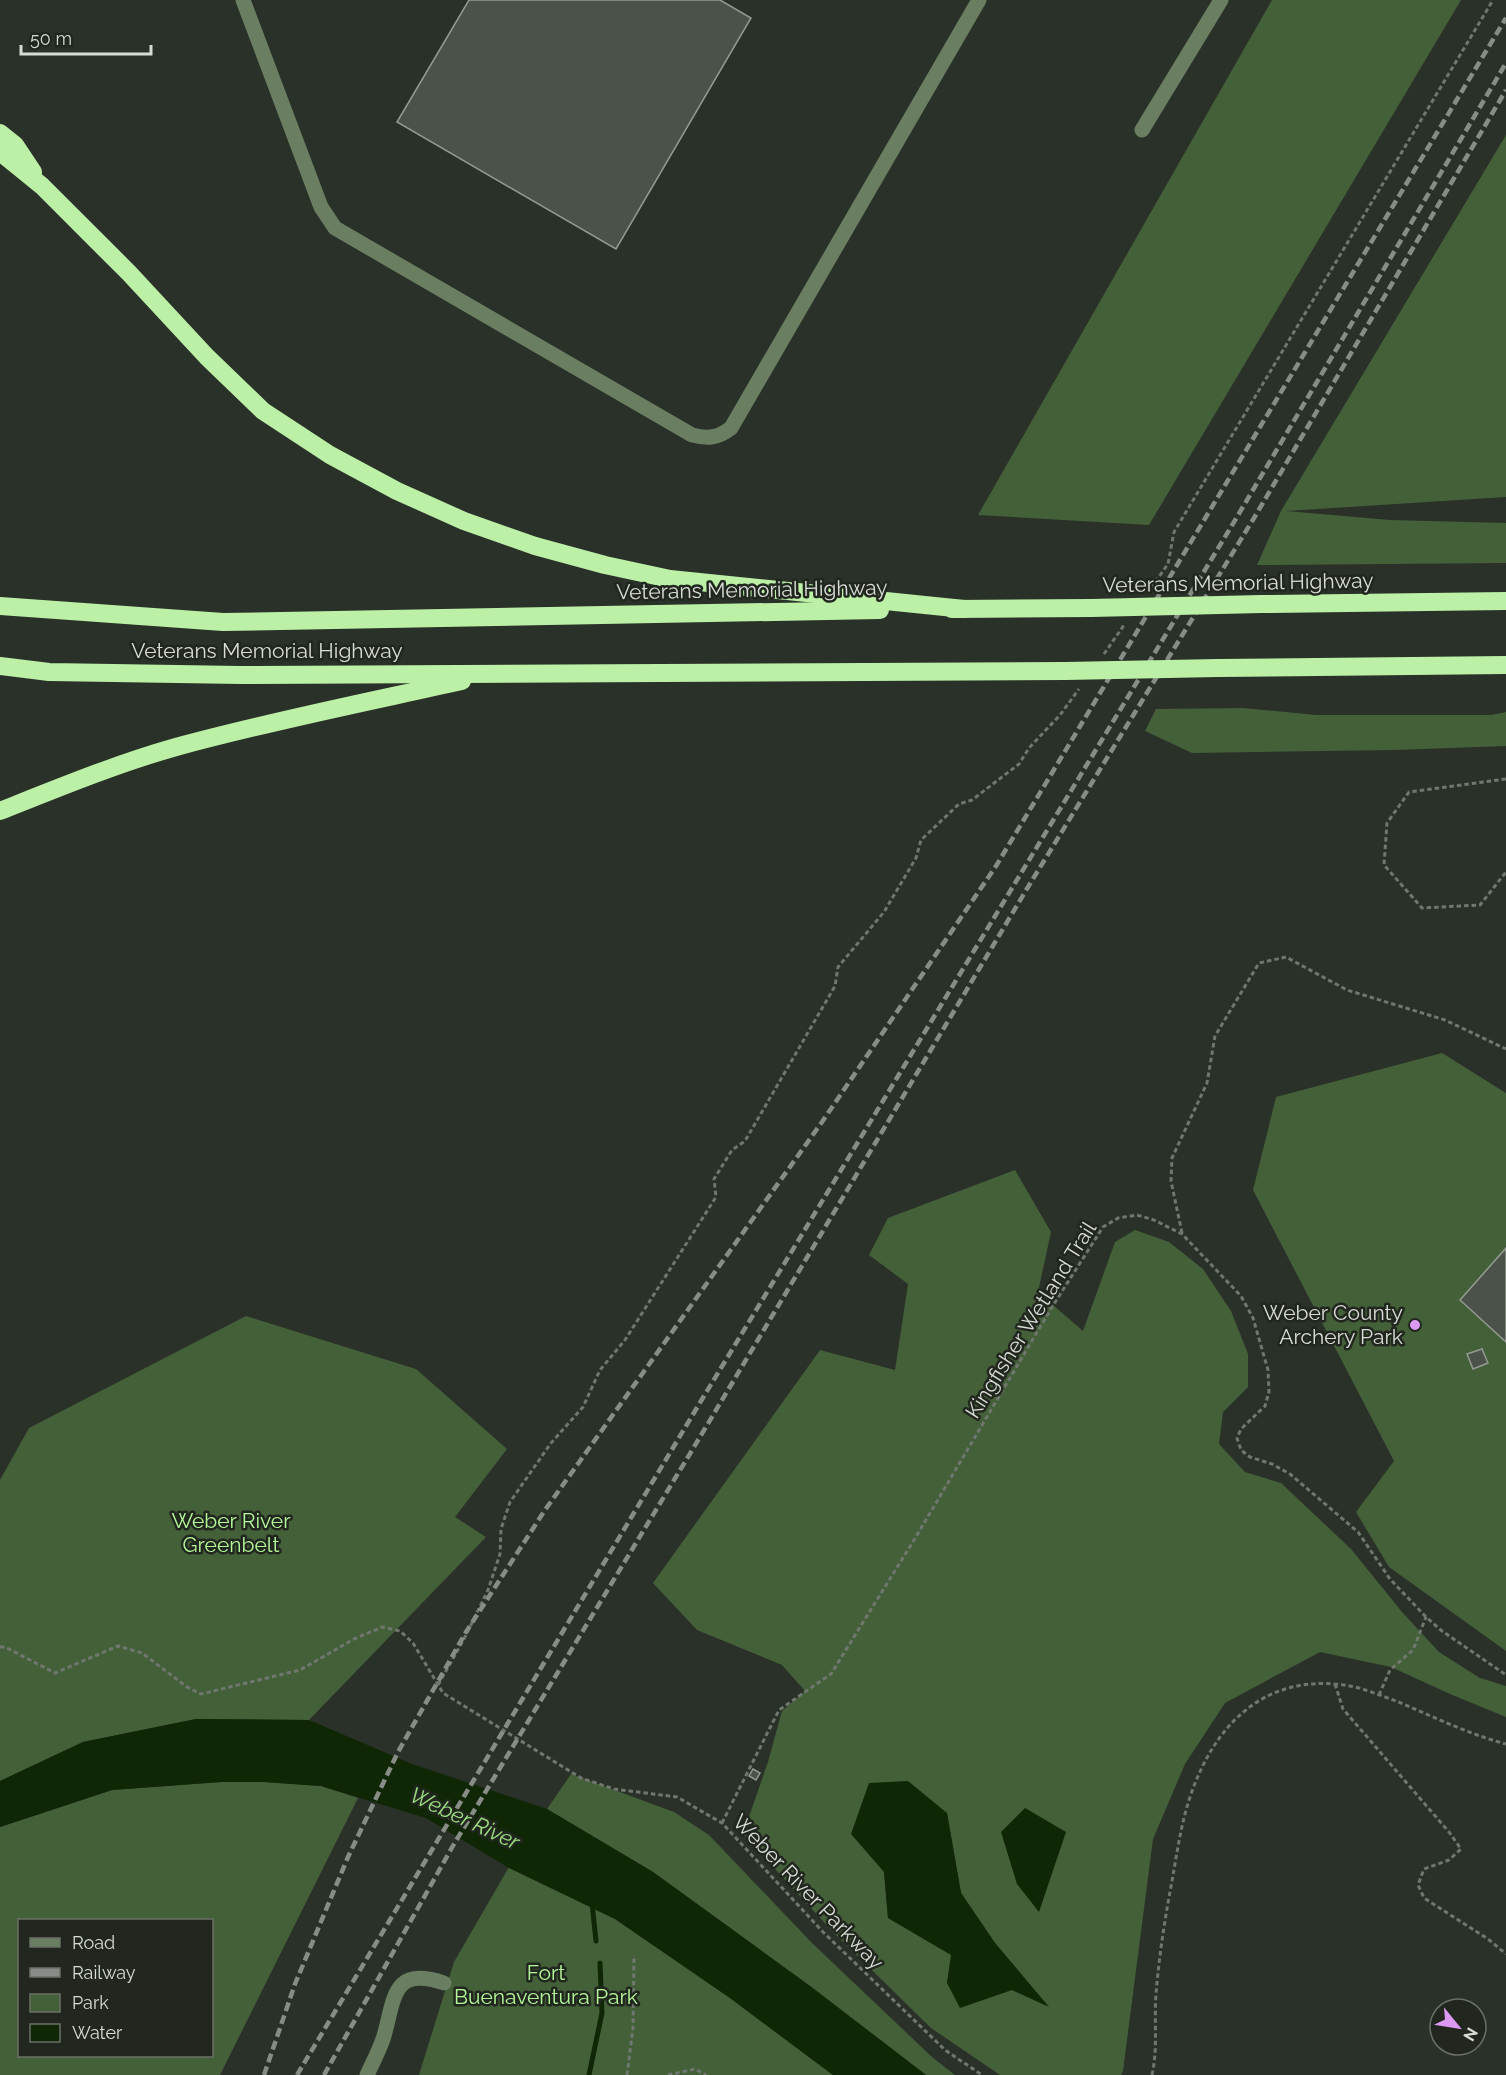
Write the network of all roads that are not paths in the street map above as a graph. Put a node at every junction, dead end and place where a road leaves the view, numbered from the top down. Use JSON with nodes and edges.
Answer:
{"nodes":[{"id":1,"x":243,"y":0,"type":"edge"},
{"id":2,"x":979,"y":0,"type":"edge"},
{"id":3,"x":1221,"y":0,"type":"edge"},
{"id":4,"x":1142,"y":130,"type":"dead end"},
{"id":5,"x":0,"y":133,"type":"edge"},
{"id":6,"x":0,"y":152,"type":"edge"},
{"id":7,"x":42,"y":186,"type":"junction"},
{"id":8,"x":1506,"y":601,"type":"edge"},
{"id":9,"x":0,"y":606,"type":"edge"},
{"id":10,"x":964,"y":609,"type":"junction"},
{"id":11,"x":1506,"y":665,"type":"edge"},
{"id":12,"x":0,"y":666,"type":"edge"},
{"id":13,"x":499,"y":672,"type":"junction"},
{"id":14,"x":0,"y":811,"type":"edge"},
{"id":15,"x":444,"y":1983,"type":"dead end"},
{"id":16,"x":367,"y":2075,"type":"edge"}],
"edges":[{"from":1,"to":2,"type":"street"},
{"from":3,"to":4,"type":"street"},
{"from":5,"to":7,"type":"highway"},
{"from":6,"to":7,"type":"highway"},
{"from":7,"to":10,"type":"highway"},
{"from":8,"to":10,"type":"highway","name":"Veterans Memorial Highway","bridge":true},
{"from":9,"to":10,"type":"highway","name":"Veterans Memorial Highway"},
{"from":11,"to":13,"type":"highway","name":"Veterans Memorial Highway","bridge":true},
{"from":12,"to":13,"type":"highway","name":"Veterans Memorial Highway"},
{"from":13,"to":14,"type":"highway"},
{"from":15,"to":16,"type":"street"}]}
